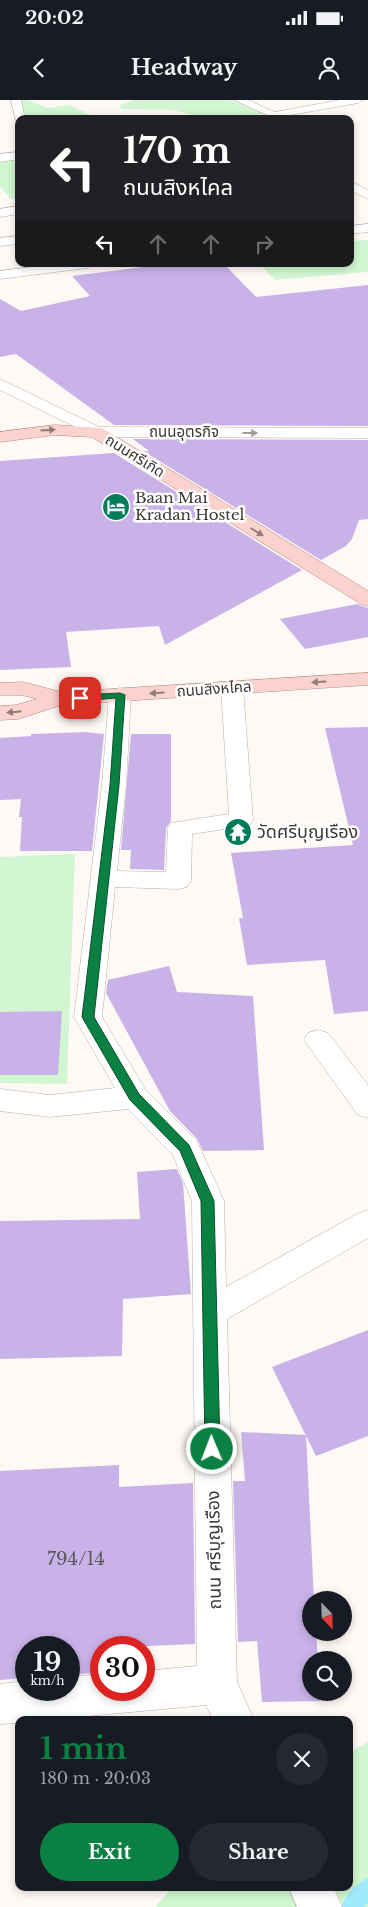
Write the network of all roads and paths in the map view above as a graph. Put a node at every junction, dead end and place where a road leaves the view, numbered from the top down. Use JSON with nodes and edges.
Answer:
{"nodes":[{"id":1,"x":16,"y":100,"type":"edge"},
{"id":2,"x":239,"y":100,"type":"edge"},
{"id":3,"x":358,"y":100,"type":"edge"},
{"id":4,"x":19,"y":115,"type":"edge"},
{"id":5,"x":274,"y":115,"type":"joint"},
{"id":6,"x":15,"y":156,"type":"edge"},
{"id":7,"x":0,"y":158,"type":"edge"},
{"id":8,"x":354,"y":187,"type":"edge"},
{"id":9,"x":368,"y":195,"type":"edge"},
{"id":10,"x":15,"y":210,"type":"edge"},
{"id":11,"x":0,"y":212,"type":"edge"},
{"id":12,"x":368,"y":228,"type":"edge"},
{"id":13,"x":354,"y":230,"type":"edge"},
{"id":14,"x":15,"y":240,"type":"edge"},
{"id":15,"x":0,"y":242,"type":"edge"},
{"id":16,"x":63,"y":267,"type":"edge"},
{"id":17,"x":0,"y":275,"type":"edge"},
{"id":18,"x":0,"y":384,"type":"edge"},
{"id":19,"x":96,"y":432,"type":"junction"},
{"id":20,"x":368,"y":433,"type":"edge"},
{"id":21,"x":0,"y":437,"type":"edge"},
{"id":22,"x":368,"y":600,"type":"edge"},
{"id":23,"x":368,"y":679,"type":"edge"},
{"id":24,"x":232,"y":688,"type":"junction"},
{"id":25,"x":0,"y":689,"type":"edge"},
{"id":26,"x":120,"y":695,"type":"junction"},
{"id":27,"x":60,"y":699,"type":"junction"},
{"id":28,"x":0,"y":713,"type":"edge"},
{"id":29,"x":103,"y":879,"type":"junction"},
{"id":30,"x":318,"y":1040,"type":"dead end"},
{"id":31,"x":134,"y":1097,"type":"junction"},
{"id":32,"x":0,"y":1100,"type":"edge"},
{"id":33,"x":368,"y":1107,"type":"edge"},
{"id":34,"x":368,"y":1224,"type":"edge"},
{"id":35,"x":210,"y":1312,"type":"junction"},
{"id":36,"x":217,"y":1684,"type":"junction"},
{"id":37,"x":0,"y":1704,"type":"edge"},
{"id":38,"x":232,"y":1716,"type":"edge"},
{"id":39,"x":312,"y":1891,"type":"edge"},
{"id":40,"x":320,"y":1907,"type":"edge"}],
"edges":[{"from":1,"to":4,"type":"street"},
{"from":2,"to":5,"type":"street"},
{"from":3,"to":5,"type":"street"},
{"from":6,"to":7,"type":"street"},
{"from":8,"to":9,"type":"street"},
{"from":10,"to":11,"type":"street"},
{"from":12,"to":13,"type":"street"},
{"from":14,"to":15,"type":"street"},
{"from":16,"to":17,"type":"street"},
{"from":18,"to":19,"type":"street","name":"ถนนศรีเกิด"},
{"from":19,"to":20,"type":"street","name":"ถนนอุตรกิจ","one_way":true},
{"from":21,"to":19,"type":"main road","name":"ถนนอุตรกิจ","one_way":true},
{"from":19,"to":22,"type":"main road","name":"ถนนศรีเกิด","one_way":true},
{"from":23,"to":24,"type":"main road","name":"ถนนสิงหไคล","one_way":true},
{"from":24,"to":26,"type":"main road","name":"ถนนสิงหไคล","one_way":true},
{"from":24,"to":29,"type":"street"},
{"from":25,"to":27,"type":"main road","name":"ถนนสิงหไคล"},
{"from":26,"to":27,"type":"main road","name":"ถนนสิงหไคล"},
{"from":26,"to":29,"type":"street","name":"ถนน ศรีบุญเรือง"},
{"from":27,"to":28,"type":"main road","name":"ถนนสิงหไคล","one_way":true},
{"from":29,"to":31,"type":"street","name":"ถนน ศรีบุญเรือง"},
{"from":30,"to":33,"type":"street"},
{"from":31,"to":32,"type":"street"},
{"from":31,"to":35,"type":"street","name":"ถนน ศรีบุญเรือง"},
{"from":34,"to":35,"type":"street"},
{"from":35,"to":36,"type":"street","name":"ถนน ศรีบุญเรือง"},
{"from":36,"to":37,"type":"street"},
{"from":36,"to":38,"type":"street","name":"ถนน ศรีบุญเรือง"},
{"from":39,"to":40,"type":"street"}]}
